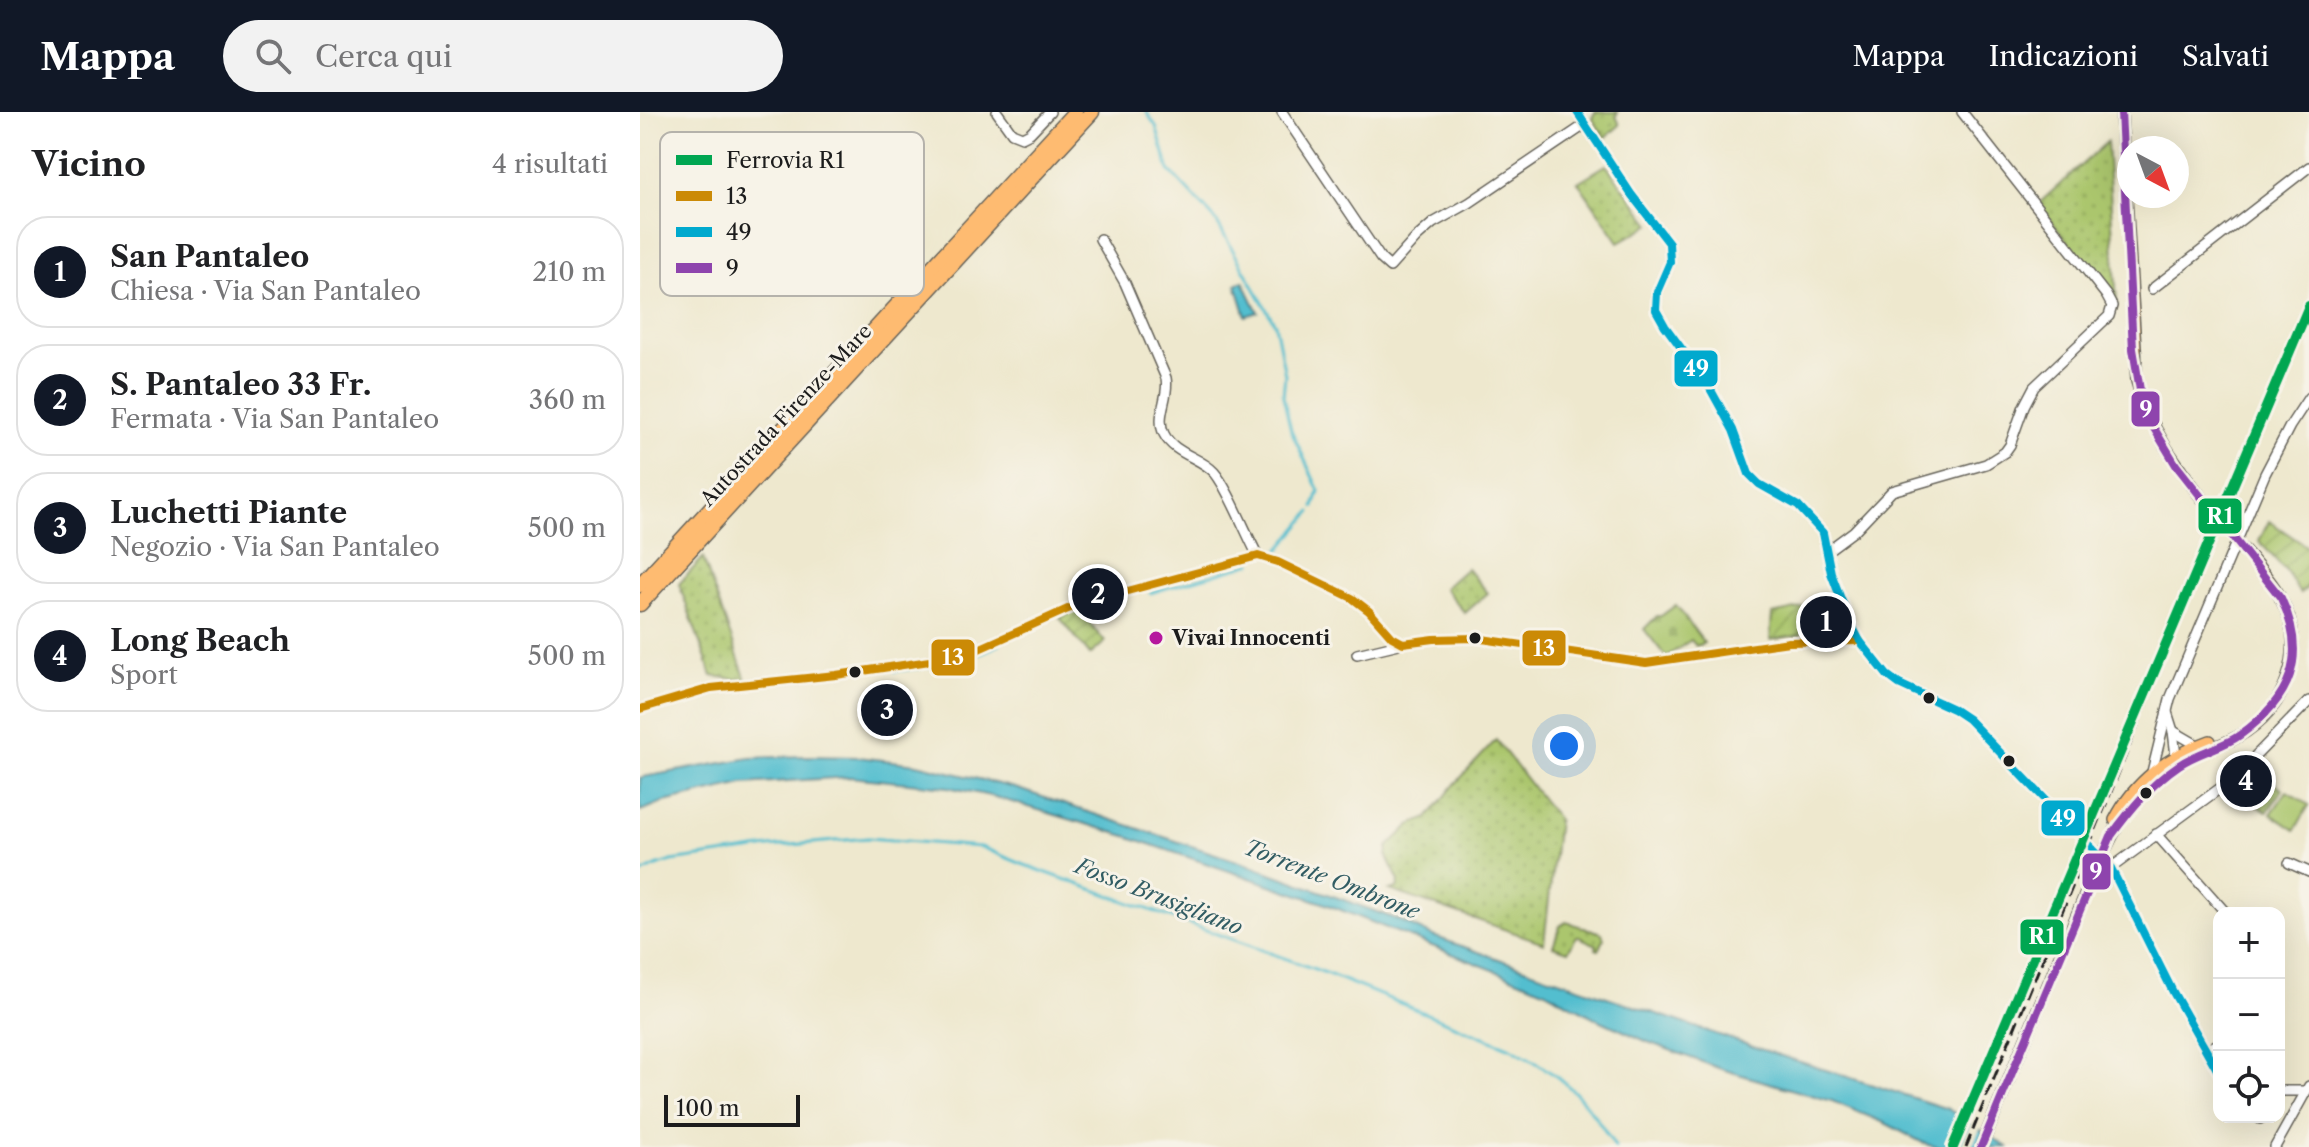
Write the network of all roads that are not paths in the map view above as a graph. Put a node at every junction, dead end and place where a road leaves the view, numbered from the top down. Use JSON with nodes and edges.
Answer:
{"nodes":[{"id":1,"x":997,"y":112,"type":"edge"},
{"id":2,"x":1050,"y":112,"type":"edge"},
{"id":3,"x":1075,"y":112,"type":"edge"},
{"id":4,"x":1092,"y":112,"type":"edge"},
{"id":5,"x":1282,"y":112,"type":"edge"},
{"id":6,"x":1577,"y":112,"type":"edge"},
{"id":7,"x":1962,"y":112,"type":"edge"},
{"id":8,"x":2121,"y":112,"type":"edge"},
{"id":9,"x":1586,"y":124,"type":"junction"},
{"id":10,"x":2309,"y":167,"type":"edge"},
{"id":11,"x":1100,"y":239,"type":"dead end"},
{"id":12,"x":924,"y":276,"type":"edge"},
{"id":13,"x":2152,"y":289,"type":"dead end"},
{"id":14,"x":924,"y":295,"type":"edge"},
{"id":15,"x":906,"y":296,"type":"edge"},
{"id":16,"x":923,"y":296,"type":"edge"},
{"id":17,"x":2309,"y":397,"type":"edge"},
{"id":18,"x":2214,"y":514,"type":"tunnel mouth"},
{"id":19,"x":2243,"y":549,"type":"tunnel mouth"},
{"id":20,"x":1827,"y":551,"type":"junction"},
{"id":21,"x":1258,"y":556,"type":"junction"},
{"id":22,"x":640,"y":585,"type":"edge"},
{"id":23,"x":640,"y":604,"type":"edge"},
{"id":24,"x":1860,"y":641,"type":"junction"},
{"id":25,"x":1403,"y":643,"type":"junction"},
{"id":26,"x":1357,"y":654,"type":"dead end"},
{"id":27,"x":2309,"y":701,"type":"edge"},
{"id":28,"x":640,"y":709,"type":"edge"},
{"id":29,"x":2166,"y":712,"type":"junction"},
{"id":30,"x":2173,"y":731,"type":"junction"},
{"id":31,"x":2245,"y":731,"type":"junction"},
{"id":32,"x":2160,"y":741,"type":"junction"},
{"id":33,"x":2197,"y":745,"type":"junction"},
{"id":34,"x":2174,"y":761,"type":"junction"},
{"id":35,"x":2151,"y":776,"type":"junction"},
{"id":36,"x":2156,"y":834,"type":"junction"},
{"id":37,"x":2108,"y":842,"type":"junction"},
{"id":38,"x":2289,"y":863,"type":"dead end"},
{"id":39,"x":2111,"y":868,"type":"junction"},
{"id":40,"x":2309,"y":872,"type":"edge"},
{"id":41,"x":2221,"y":907,"type":"edge"},
{"id":42,"x":2213,"y":1047,"type":"edge"},
{"id":43,"x":2206,"y":1051,"type":"junction"},
{"id":44,"x":2213,"y":1063,"type":"edge"},
{"id":45,"x":2308,"y":1088,"type":"edge"},
{"id":46,"x":2285,"y":1090,"type":"edge"},
{"id":47,"x":1981,"y":1147,"type":"edge"},
{"id":48,"x":2275,"y":1147,"type":"edge"}],
"edges":[{"from":1,"to":2,"type":"street"},
{"from":3,"to":12,"type":"highway","name":"Autostrada Firenze-Mare"},
{"from":4,"to":14,"type":"highway","name":"Autostrada Firenze-Mare"},
{"from":5,"to":9,"type":"street"},
{"from":6,"to":9,"type":"street"},
{"from":7,"to":20,"type":"street"},
{"from":8,"to":18,"type":"main road"},
{"from":9,"to":20,"type":"street"},
{"from":10,"to":13,"type":"street"},
{"from":11,"to":21,"type":"street"},
{"from":15,"to":22,"type":"highway","name":"Autostrada Firenze-Mare"},
{"from":16,"to":23,"type":"highway","name":"Autostrada Firenze-Mare"},
{"from":17,"to":29,"type":"street"},
{"from":19,"to":31,"type":"main road"},
{"from":20,"to":24,"type":"street"},
{"from":21,"to":25,"type":"street"},
{"from":21,"to":28,"type":"street"},
{"from":24,"to":25,"type":"street"},
{"from":24,"to":39,"type":"street"},
{"from":25,"to":26,"type":"street"},
{"from":27,"to":36,"type":"street"},
{"from":29,"to":30,"type":"street"},
{"from":29,"to":32,"type":"street"},
{"from":30,"to":33,"type":"street"},
{"from":30,"to":34,"type":"street"},
{"from":31,"to":33,"type":"main road"},
{"from":31,"to":34,"type":"main road"},
{"from":32,"to":34,"type":"street"},
{"from":32,"to":35,"type":"street"},
{"from":33,"to":34,"type":"main road"},
{"from":34,"to":35,"type":"main road"},
{"from":34,"to":37,"type":"main road"},
{"from":35,"to":37,"type":"main road"},
{"from":36,"to":39,"type":"street"},
{"from":36,"to":41,"type":"street"},
{"from":37,"to":47,"type":"main road","bridge":true},
{"from":38,"to":40,"type":"street"},
{"from":39,"to":43,"type":"street"},
{"from":42,"to":43,"type":"street"},
{"from":43,"to":44,"type":"street"},
{"from":45,"to":46,"type":"street"},
{"from":45,"to":48,"type":"street"}]}
